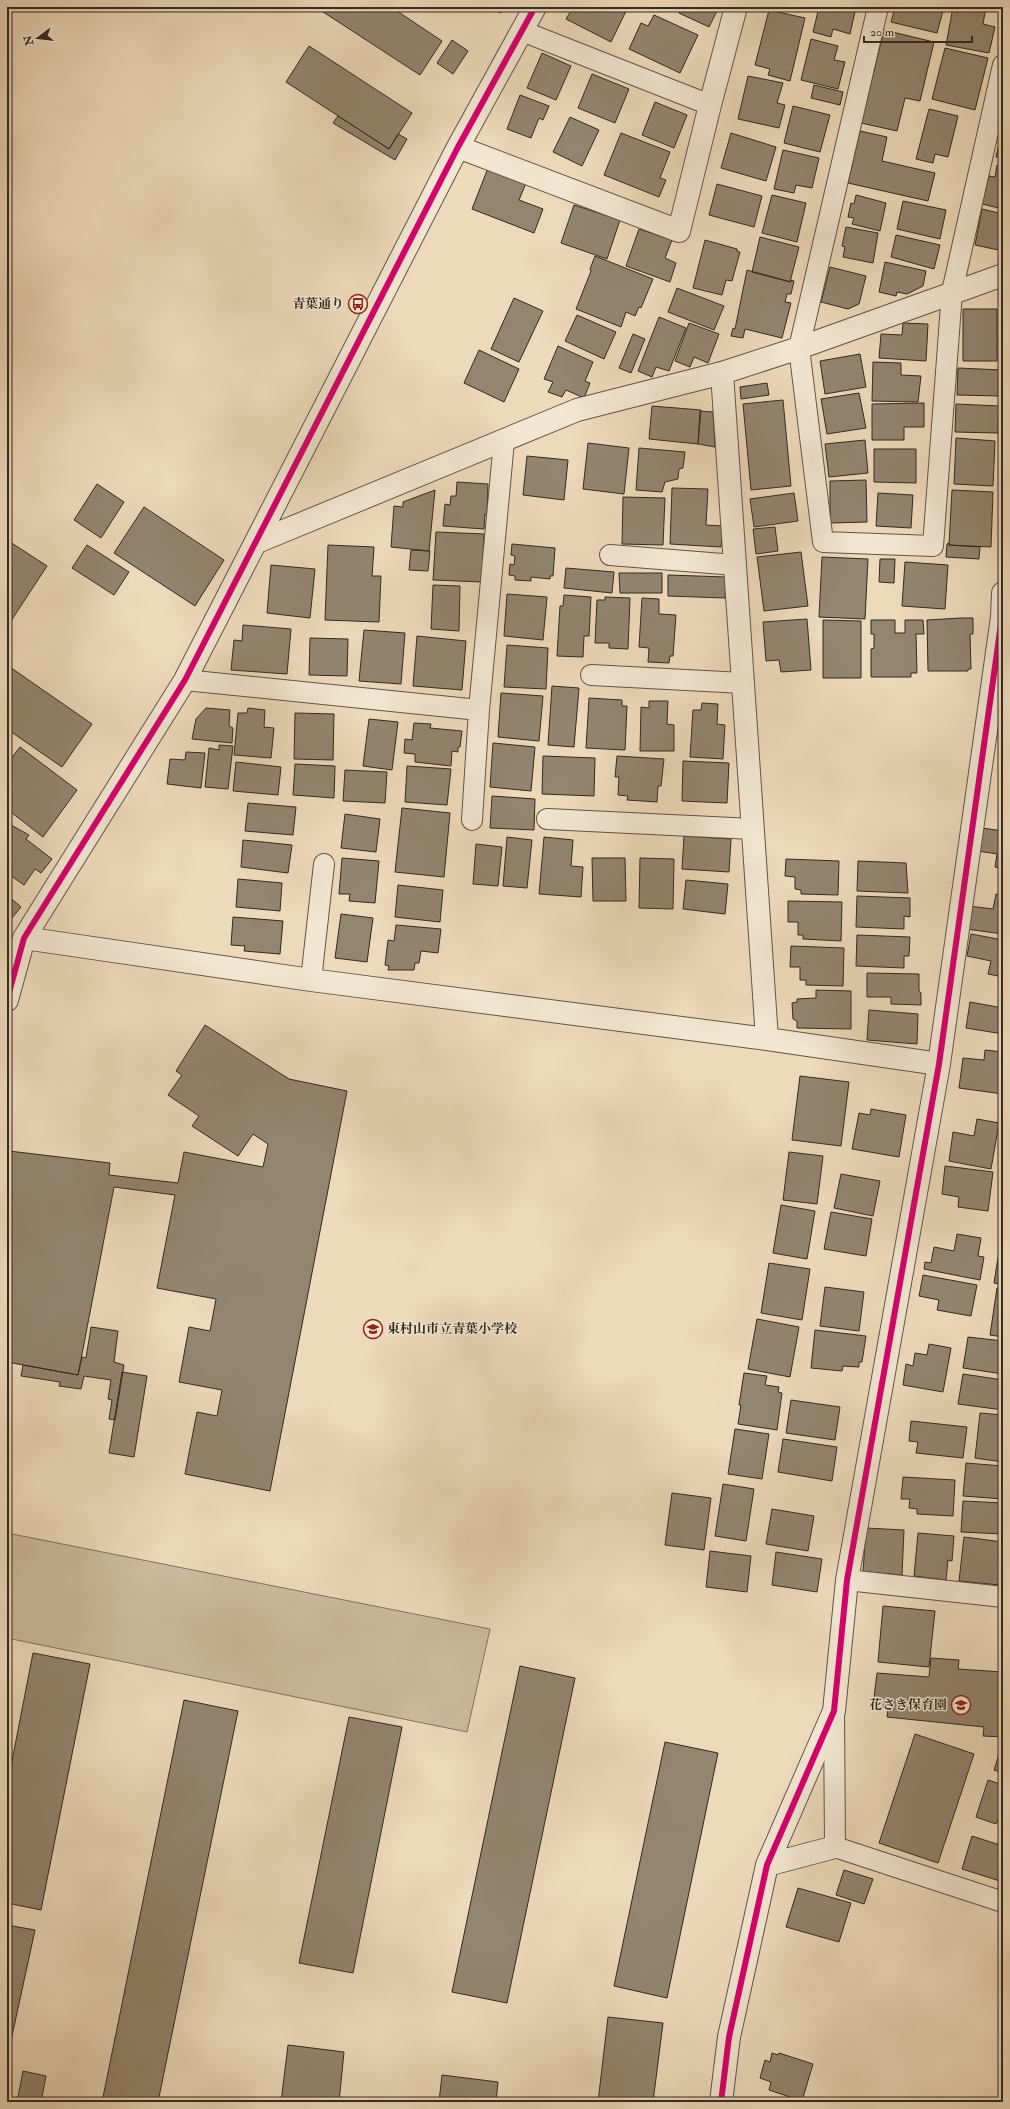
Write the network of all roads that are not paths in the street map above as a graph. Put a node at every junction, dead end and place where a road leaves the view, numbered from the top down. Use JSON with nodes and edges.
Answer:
{"nodes":[{"id":1,"x":535,"y":7,"type":"edge"},
{"id":2,"x":736,"y":7,"type":"edge"},
{"id":3,"x":878,"y":7,"type":"edge"},
{"id":4,"x":522,"y":31,"type":"junction"},
{"id":5,"x":1003,"y":65,"type":"edge"},
{"id":6,"x":710,"y":105,"type":"junction"},
{"id":7,"x":458,"y":147,"type":"junction"},
{"id":8,"x":1003,"y":275,"type":"edge"},
{"id":9,"x":952,"y":292,"type":"junction"},
{"id":10,"x":800,"y":348,"type":"junction"},
{"id":11,"x":722,"y":373,"type":"junction"},
{"id":12,"x":504,"y":441,"type":"junction"},
{"id":13,"x":257,"y":542,"type":"junction"},
{"id":14,"x":610,"y":555,"type":"dead end"},
{"id":15,"x":735,"y":565,"type":"junction"},
{"id":16,"x":1003,"y":593,"type":"edge"},
{"id":17,"x":591,"y":675,"type":"dead end"},
{"id":18,"x":185,"y":680,"type":"junction"},
{"id":19,"x":743,"y":683,"type":"junction"},
{"id":20,"x":479,"y":710,"type":"junction"},
{"id":21,"x":547,"y":819,"type":"dead end"},
{"id":22,"x":472,"y":820,"type":"dead end"},
{"id":23,"x":753,"y":829,"type":"junction"},
{"id":24,"x":324,"y":864,"type":"dead end"},
{"id":25,"x":24,"y":938,"type":"junction"},
{"id":26,"x":11,"y":962,"type":"edge"},
{"id":27,"x":311,"y":980,"type":"junction"},
{"id":28,"x":7,"y":1000,"type":"edge"},
{"id":29,"x":767,"y":1038,"type":"junction"},
{"id":30,"x":939,"y":1064,"type":"junction"},
{"id":31,"x":847,"y":1580,"type":"junction"},
{"id":32,"x":1003,"y":1597,"type":"edge"},
{"id":33,"x":834,"y":1711,"type":"junction"},
{"id":34,"x":835,"y":1847,"type":"junction"},
{"id":35,"x":767,"y":1865,"type":"junction"},
{"id":36,"x":1003,"y":1902,"type":"edge"},
{"id":37,"x":721,"y":2102,"type":"edge"}],
"edges":[{"from":1,"to":4,"type":"street"},
{"from":2,"to":6,"type":"street"},
{"from":3,"to":10,"type":"lane"},
{"from":4,"to":6,"type":"lane"},
{"from":4,"to":7,"type":"street"},
{"from":5,"to":9,"type":"lane"},
{"from":6,"to":7,"type":"street"},
{"from":7,"to":13,"type":"street"},
{"from":8,"to":9,"type":"street"},
{"from":9,"to":10,"type":"street"},
{"from":9,"to":10,"type":"lane"},
{"from":10,"to":11,"type":"street"},
{"from":11,"to":12,"type":"street"},
{"from":11,"to":15,"type":"street"},
{"from":12,"to":13,"type":"street"},
{"from":12,"to":20,"type":"lane"},
{"from":13,"to":18,"type":"street"},
{"from":14,"to":15,"type":"lane"},
{"from":15,"to":19,"type":"street"},
{"from":16,"to":30,"type":"street"},
{"from":17,"to":19,"type":"lane"},
{"from":18,"to":20,"type":"lane"},
{"from":18,"to":25,"type":"street"},
{"from":19,"to":23,"type":"street"},
{"from":20,"to":22,"type":"lane"},
{"from":21,"to":23,"type":"lane"},
{"from":23,"to":29,"type":"street"},
{"from":24,"to":27,"type":"lane"},
{"from":25,"to":26,"type":"street"},
{"from":25,"to":27,"type":"street"},
{"from":26,"to":28,"type":"street"},
{"from":27,"to":29,"type":"street"},
{"from":29,"to":30,"type":"street"},
{"from":30,"to":31,"type":"street"},
{"from":31,"to":32,"type":"lane"},
{"from":31,"to":33,"type":"street"},
{"from":33,"to":34,"type":"lane"},
{"from":33,"to":35,"type":"street"},
{"from":34,"to":35,"type":"street"},
{"from":34,"to":36,"type":"lane"},
{"from":35,"to":37,"type":"street"}]}
